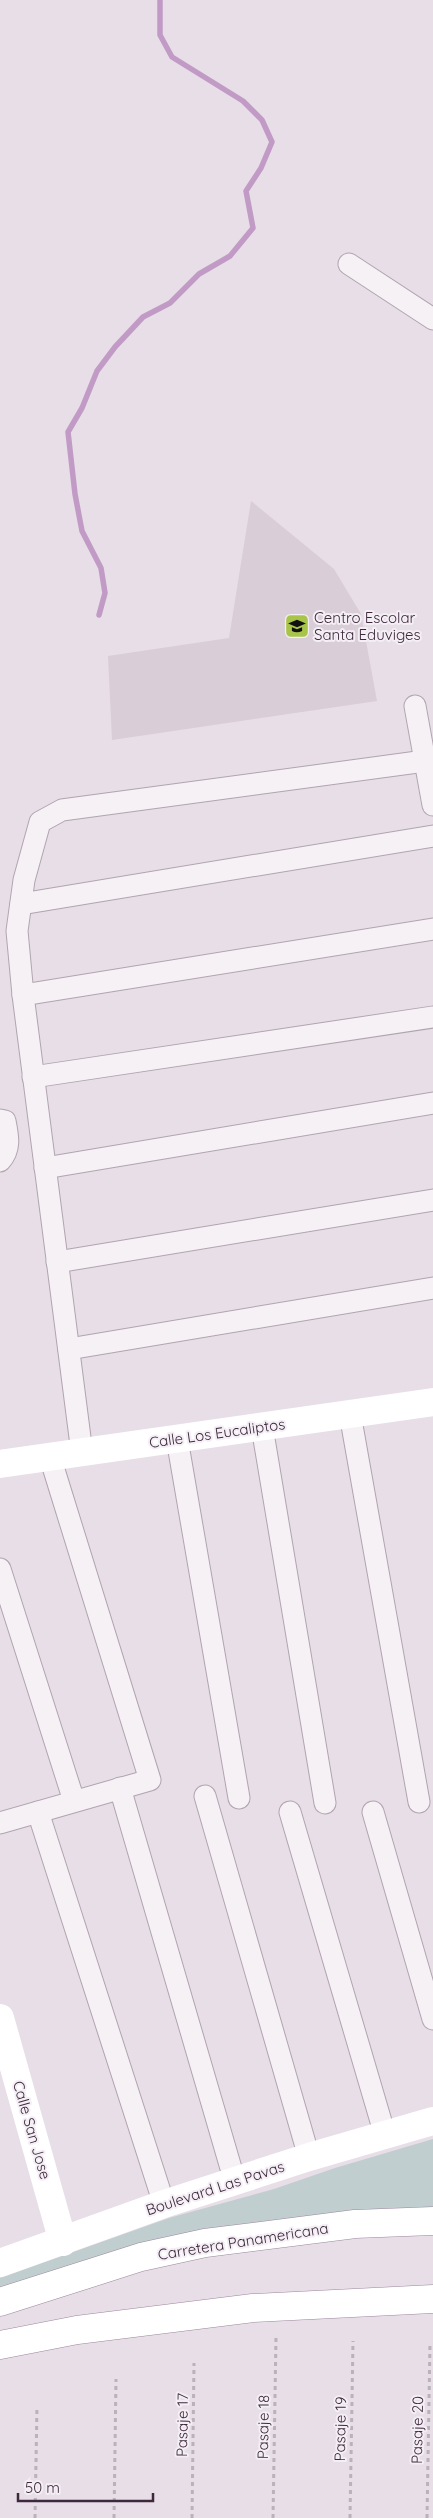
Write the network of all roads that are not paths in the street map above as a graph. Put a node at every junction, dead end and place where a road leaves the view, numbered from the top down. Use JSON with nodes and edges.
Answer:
{"nodes":[{"id":1,"x":349,"y":264,"type":"dead end"},
{"id":2,"x":433,"y":319,"type":"edge"},
{"id":3,"x":415,"y":706,"type":"dead end"},
{"id":4,"x":425,"y":761,"type":"junction"},
{"id":5,"x":433,"y":805,"type":"edge"},
{"id":6,"x":433,"y":836,"type":"edge"},
{"id":7,"x":21,"y":904,"type":"junction"},
{"id":8,"x":433,"y":929,"type":"edge"},
{"id":9,"x":23,"y":995,"type":"junction"},
{"id":10,"x":433,"y":1017,"type":"edge"},
{"id":11,"x":33,"y":1077,"type":"junction"},
{"id":12,"x":433,"y":1103,"type":"edge"},
{"id":13,"x":0,"y":1120,"type":"edge"},
{"id":14,"x":0,"y":1161,"type":"edge"},
{"id":15,"x":45,"y":1168,"type":"junction"},
{"id":16,"x":433,"y":1200,"type":"edge"},
{"id":17,"x":57,"y":1262,"type":"junction"},
{"id":18,"x":433,"y":1288,"type":"edge"},
{"id":19,"x":68,"y":1349,"type":"junction"},
{"id":20,"x":433,"y":1402,"type":"edge"},
{"id":21,"x":350,"y":1414,"type":"junction"},
{"id":22,"x":262,"y":1427,"type":"junction"},
{"id":23,"x":177,"y":1439,"type":"junction"},
{"id":24,"x":82,"y":1453,"type":"junction"},
{"id":25,"x":50,"y":1457,"type":"junction"},
{"id":26,"x":0,"y":1464,"type":"edge"},
{"id":27,"x":0,"y":1570,"type":"edge"},
{"id":28,"x":120,"y":1788,"type":"junction"},
{"id":29,"x":205,"y":1796,"type":"dead end"},
{"id":30,"x":239,"y":1798,"type":"dead end"},
{"id":31,"x":74,"y":1802,"type":"junction"},
{"id":32,"x":419,"y":1802,"type":"dead end"},
{"id":33,"x":325,"y":1803,"type":"dead end"},
{"id":34,"x":38,"y":1812,"type":"junction"},
{"id":35,"x":290,"y":1812,"type":"dead end"},
{"id":36,"x":374,"y":1812,"type":"dead end"},
{"id":37,"x":0,"y":1823,"type":"edge"},
{"id":38,"x":0,"y":2018,"type":"edge"},
{"id":39,"x":433,"y":2019,"type":"edge"},
{"id":40,"x":433,"y":2121,"type":"edge"},
{"id":41,"x":385,"y":2135,"type":"junction"},
{"id":42,"x":308,"y":2157,"type":"junction"},
{"id":43,"x":234,"y":2182,"type":"junction"},
{"id":44,"x":164,"y":2204,"type":"junction"},
{"id":45,"x":433,"y":2221,"type":"edge"},
{"id":46,"x":63,"y":2242,"type":"junction"},
{"id":47,"x":0,"y":2263,"type":"edge"},
{"id":48,"x":433,"y":2298,"type":"edge"},
{"id":49,"x":0,"y":2302,"type":"edge"},
{"id":50,"x":0,"y":2345,"type":"edge"}],
"edges":[{"from":1,"to":2,"type":"street"},
{"from":3,"to":4,"type":"street"},
{"from":4,"to":5,"type":"street"},
{"from":4,"to":7,"type":"street"},
{"from":6,"to":7,"type":"street"},
{"from":7,"to":9,"type":"street"},
{"from":8,"to":9,"type":"street"},
{"from":9,"to":11,"type":"street"},
{"from":10,"to":11,"type":"street"},
{"from":11,"to":15,"type":"street"},
{"from":12,"to":15,"type":"street"},
{"from":13,"to":14,"type":"street"},
{"from":15,"to":17,"type":"street"},
{"from":16,"to":17,"type":"street"},
{"from":17,"to":19,"type":"street"},
{"from":18,"to":19,"type":"street"},
{"from":19,"to":24,"type":"street"},
{"from":20,"to":21,"type":"main road","name":"Calle Los Eucaliptos"},
{"from":21,"to":22,"type":"main road","name":"Calle Los Eucaliptos"},
{"from":21,"to":32,"type":"street"},
{"from":22,"to":23,"type":"main road","name":"Calle Los Eucaliptos"},
{"from":22,"to":33,"type":"street"},
{"from":23,"to":24,"type":"main road","name":"Calle Los Eucaliptos"},
{"from":23,"to":30,"type":"street"},
{"from":24,"to":25,"type":"main road","name":"Calle Los Eucaliptos"},
{"from":25,"to":26,"type":"main road","name":"Calle Los Eucaliptos"},
{"from":25,"to":28,"type":"street"},
{"from":27,"to":31,"type":"street"},
{"from":28,"to":31,"type":"street"},
{"from":28,"to":43,"type":"street"},
{"from":29,"to":42,"type":"street"},
{"from":31,"to":34,"type":"street"},
{"from":34,"to":37,"type":"street"},
{"from":34,"to":44,"type":"street"},
{"from":35,"to":41,"type":"street"},
{"from":36,"to":39,"type":"street"},
{"from":38,"to":46,"type":"main road","name":"Calle San Jose"},
{"from":40,"to":41,"type":"main road","name":"Boulevard Las Pavas"},
{"from":41,"to":42,"type":"main road","name":"Boulevard Las Pavas"},
{"from":42,"to":43,"type":"main road","name":"Boulevard Las Pavas"},
{"from":43,"to":44,"type":"main road","name":"Boulevard Las Pavas"},
{"from":44,"to":46,"type":"main road","name":"Boulevard Las Pavas"},
{"from":45,"to":49,"type":"main road","name":"Carretera Panamericana"},
{"from":46,"to":47,"type":"main road","name":"Boulevard Las Pavas"},
{"from":48,"to":50,"type":"main road"}]}
